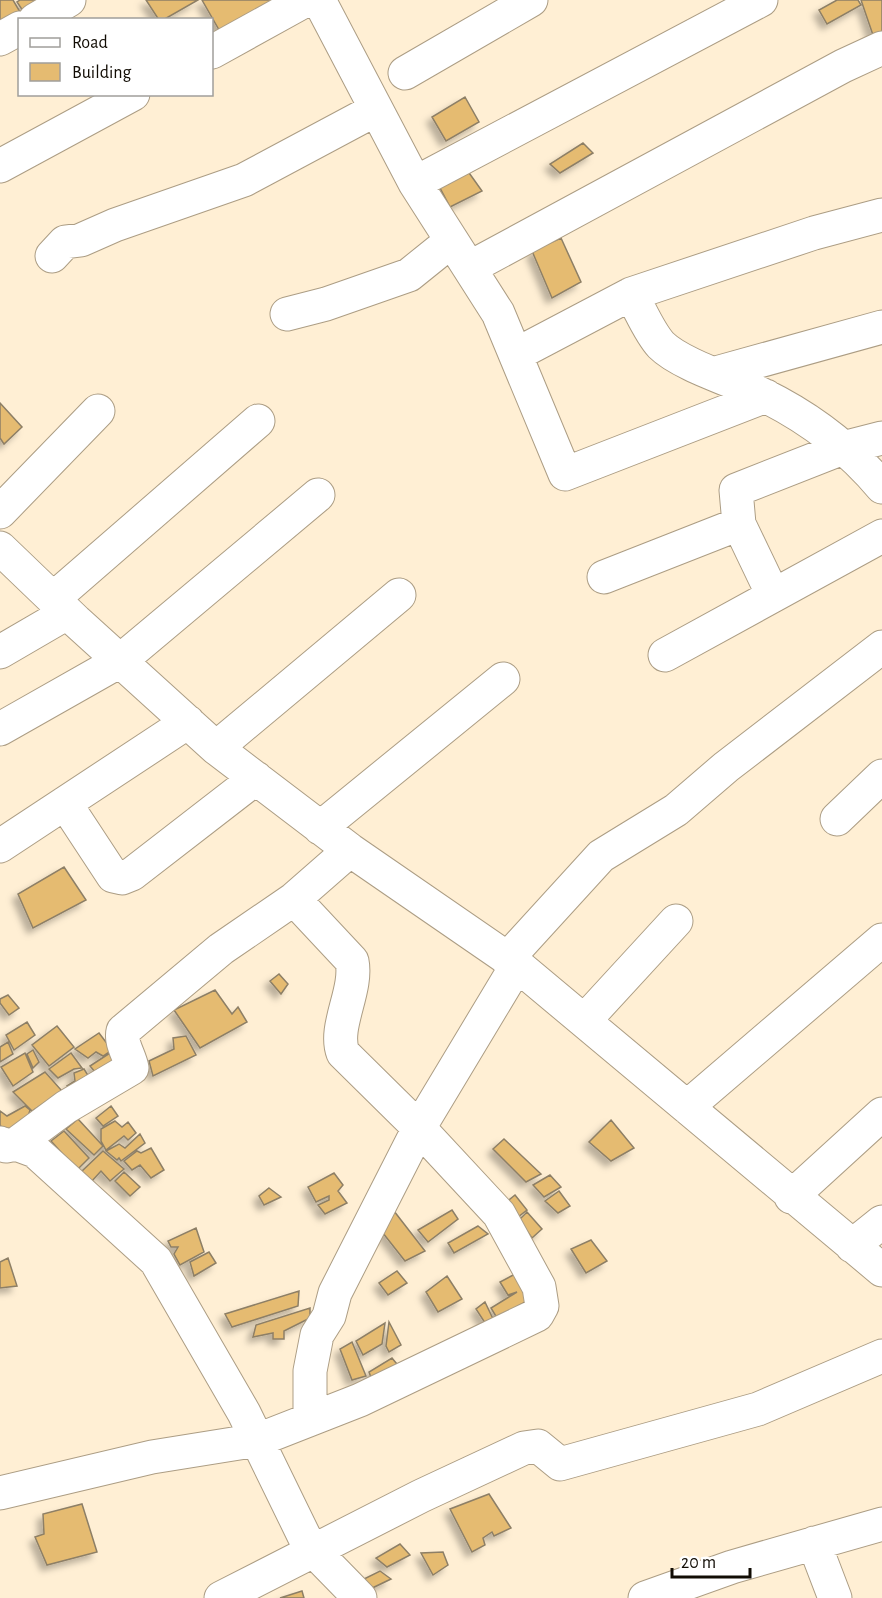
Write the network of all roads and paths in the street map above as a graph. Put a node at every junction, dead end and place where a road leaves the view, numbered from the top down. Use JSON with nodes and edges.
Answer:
{"nodes":[{"id":1,"x":69,"y":0,"type":"edge"},
{"id":2,"x":306,"y":0,"type":"edge"},
{"id":3,"x":319,"y":0,"type":"edge"},
{"id":4,"x":531,"y":0,"type":"edge"},
{"id":5,"x":761,"y":0,"type":"edge"},
{"id":6,"x":38,"y":18,"type":"edge"},
{"id":7,"x":18,"y":29,"type":"edge"},
{"id":8,"x":0,"y":39,"type":"edge"},
{"id":9,"x":882,"y":48,"type":"edge"},
{"id":10,"x":213,"y":51,"type":"edge"},
{"id":11,"x":405,"y":73,"type":"dead end"},
{"id":12,"x":129,"y":96,"type":"edge"},
{"id":13,"x":375,"y":110,"type":"junction"},
{"id":14,"x":0,"y":166,"type":"edge"},
{"id":15,"x":415,"y":183,"type":"junction"},
{"id":16,"x":882,"y":215,"type":"edge"},
{"id":17,"x":450,"y":242,"type":"junction"},
{"id":18,"x":52,"y":256,"type":"dead end"},
{"id":19,"x":471,"y":267,"type":"junction"},
{"id":20,"x":631,"y":294,"type":"junction"},
{"id":21,"x":287,"y":314,"type":"dead end"},
{"id":22,"x":882,"y":327,"type":"edge"},
{"id":23,"x":517,"y":354,"type":"junction"},
{"id":24,"x":716,"y":374,"type":"junction"},
{"id":25,"x":766,"y":396,"type":"junction"},
{"id":26,"x":98,"y":411,"type":"dead end"},
{"id":27,"x":258,"y":421,"type":"dead end"},
{"id":28,"x":882,"y":438,"type":"edge"},
{"id":29,"x":843,"y":448,"type":"junction"},
{"id":30,"x":882,"y":487,"type":"edge"},
{"id":31,"x":318,"y":495,"type":"dead end"},
{"id":32,"x":0,"y":512,"type":"edge"},
{"id":33,"x":739,"y":524,"type":"junction"},
{"id":34,"x":882,"y":536,"type":"edge"},
{"id":35,"x":0,"y":548,"type":"edge"},
{"id":36,"x":604,"y":577,"type":"dead end"},
{"id":37,"x":399,"y":595,"type":"dead end"},
{"id":38,"x":773,"y":595,"type":"junction"},
{"id":39,"x":60,"y":606,"type":"junction"},
{"id":40,"x":882,"y":647,"type":"edge"},
{"id":41,"x":0,"y":652,"type":"edge"},
{"id":42,"x":665,"y":655,"type":"dead end"},
{"id":43,"x":120,"y":661,"type":"junction"},
{"id":44,"x":503,"y":679,"type":"dead end"},
{"id":45,"x":188,"y":722,"type":"junction"},
{"id":46,"x":0,"y":729,"type":"edge"},
{"id":47,"x":216,"y":748,"type":"junction"},
{"id":48,"x":882,"y":776,"type":"edge"},
{"id":49,"x":256,"y":778,"type":"junction"},
{"id":50,"x":65,"y":803,"type":"junction"},
{"id":51,"x":837,"y":819,"type":"dead end"},
{"id":52,"x":321,"y":828,"type":"junction"},
{"id":53,"x":0,"y":846,"type":"edge"},
{"id":54,"x":350,"y":850,"type":"junction"},
{"id":55,"x":294,"y":898,"type":"junction"},
{"id":56,"x":676,"y":921,"type":"dead end"},
{"id":57,"x":882,"y":940,"type":"edge"},
{"id":58,"x":512,"y":962,"type":"junction"},
{"id":59,"x":585,"y":1020,"type":"junction"},
{"id":60,"x":687,"y":1107,"type":"junction"},
{"id":61,"x":882,"y":1114,"type":"edge"},
{"id":62,"x":419,"y":1128,"type":"junction"},
{"id":63,"x":8,"y":1143,"type":"edge"},
{"id":64,"x":791,"y":1197,"type":"junction"},
{"id":65,"x":882,"y":1222,"type":"edge"},
{"id":66,"x":852,"y":1246,"type":"junction"},
{"id":67,"x":882,"y":1270,"type":"edge"},
{"id":68,"x":882,"y":1356,"type":"edge"},
{"id":69,"x":310,"y":1419,"type":"junction"},
{"id":70,"x":258,"y":1440,"type":"junction"},
{"id":71,"x":0,"y":1493,"type":"edge"},
{"id":72,"x":882,"y":1524,"type":"edge"},
{"id":73,"x":814,"y":1543,"type":"junction"},
{"id":74,"x":315,"y":1552,"type":"junction"},
{"id":75,"x":654,"y":1596,"type":"edge"},
{"id":76,"x":221,"y":1598,"type":"edge"},
{"id":77,"x":360,"y":1598,"type":"edge"},
{"id":78,"x":836,"y":1598,"type":"edge"}],
"edges":[{"from":1,"to":6,"type":"street"},
{"from":2,"to":10,"type":"street"},
{"from":3,"to":13,"type":"street"},
{"from":4,"to":11,"type":"street"},
{"from":5,"to":15,"type":"street"},
{"from":7,"to":8,"type":"street"},
{"from":9,"to":19,"type":"street"},
{"from":12,"to":14,"type":"street"},
{"from":13,"to":15,"type":"street"},
{"from":13,"to":18,"type":"street"},
{"from":15,"to":17,"type":"street"},
{"from":16,"to":20,"type":"street"},
{"from":17,"to":19,"type":"street"},
{"from":17,"to":21,"type":"street"},
{"from":19,"to":23,"type":"street"},
{"from":20,"to":23,"type":"street"},
{"from":20,"to":24,"type":"street"},
{"from":22,"to":24,"type":"street"},
{"from":23,"to":25,"type":"street"},
{"from":24,"to":25,"type":"street"},
{"from":25,"to":29,"type":"street"},
{"from":26,"to":32,"type":"street"},
{"from":27,"to":39,"type":"street"},
{"from":28,"to":29,"type":"street"},
{"from":29,"to":30,"type":"street"},
{"from":29,"to":33,"type":"street"},
{"from":31,"to":43,"type":"street"},
{"from":33,"to":36,"type":"street"},
{"from":33,"to":38,"type":"street"},
{"from":34,"to":38,"type":"street"},
{"from":35,"to":39,"type":"street"},
{"from":37,"to":47,"type":"street"},
{"from":38,"to":42,"type":"street"},
{"from":39,"to":41,"type":"street"},
{"from":39,"to":43,"type":"street"},
{"from":40,"to":58,"type":"street"},
{"from":43,"to":45,"type":"street"},
{"from":43,"to":46,"type":"street"},
{"from":44,"to":52,"type":"street"},
{"from":45,"to":47,"type":"street"},
{"from":45,"to":50,"type":"street"},
{"from":47,"to":49,"type":"street"},
{"from":48,"to":51,"type":"street"},
{"from":49,"to":50,"type":"street"},
{"from":49,"to":52,"type":"street"},
{"from":50,"to":53,"type":"street"},
{"from":52,"to":54,"type":"street"},
{"from":54,"to":55,"type":"street"},
{"from":54,"to":58,"type":"street"},
{"from":55,"to":62,"type":"street"},
{"from":55,"to":63,"type":"street"},
{"from":56,"to":59,"type":"street"},
{"from":57,"to":60,"type":"street"},
{"from":58,"to":59,"type":"street"},
{"from":58,"to":62,"type":"street"},
{"from":59,"to":60,"type":"street"},
{"from":60,"to":64,"type":"street"},
{"from":61,"to":64,"type":"street"},
{"from":62,"to":69,"type":"street"},
{"from":62,"to":69,"type":"street"},
{"from":63,"to":70,"type":"street"},
{"from":64,"to":66,"type":"street"},
{"from":65,"to":66,"type":"street"},
{"from":66,"to":67,"type":"street"},
{"from":68,"to":74,"type":"street"},
{"from":69,"to":70,"type":"street"},
{"from":70,"to":71,"type":"street"},
{"from":70,"to":74,"type":"street"},
{"from":72,"to":73,"type":"street"},
{"from":73,"to":75,"type":"street"},
{"from":73,"to":78,"type":"street"},
{"from":74,"to":76,"type":"street"},
{"from":74,"to":77,"type":"street"}]}
